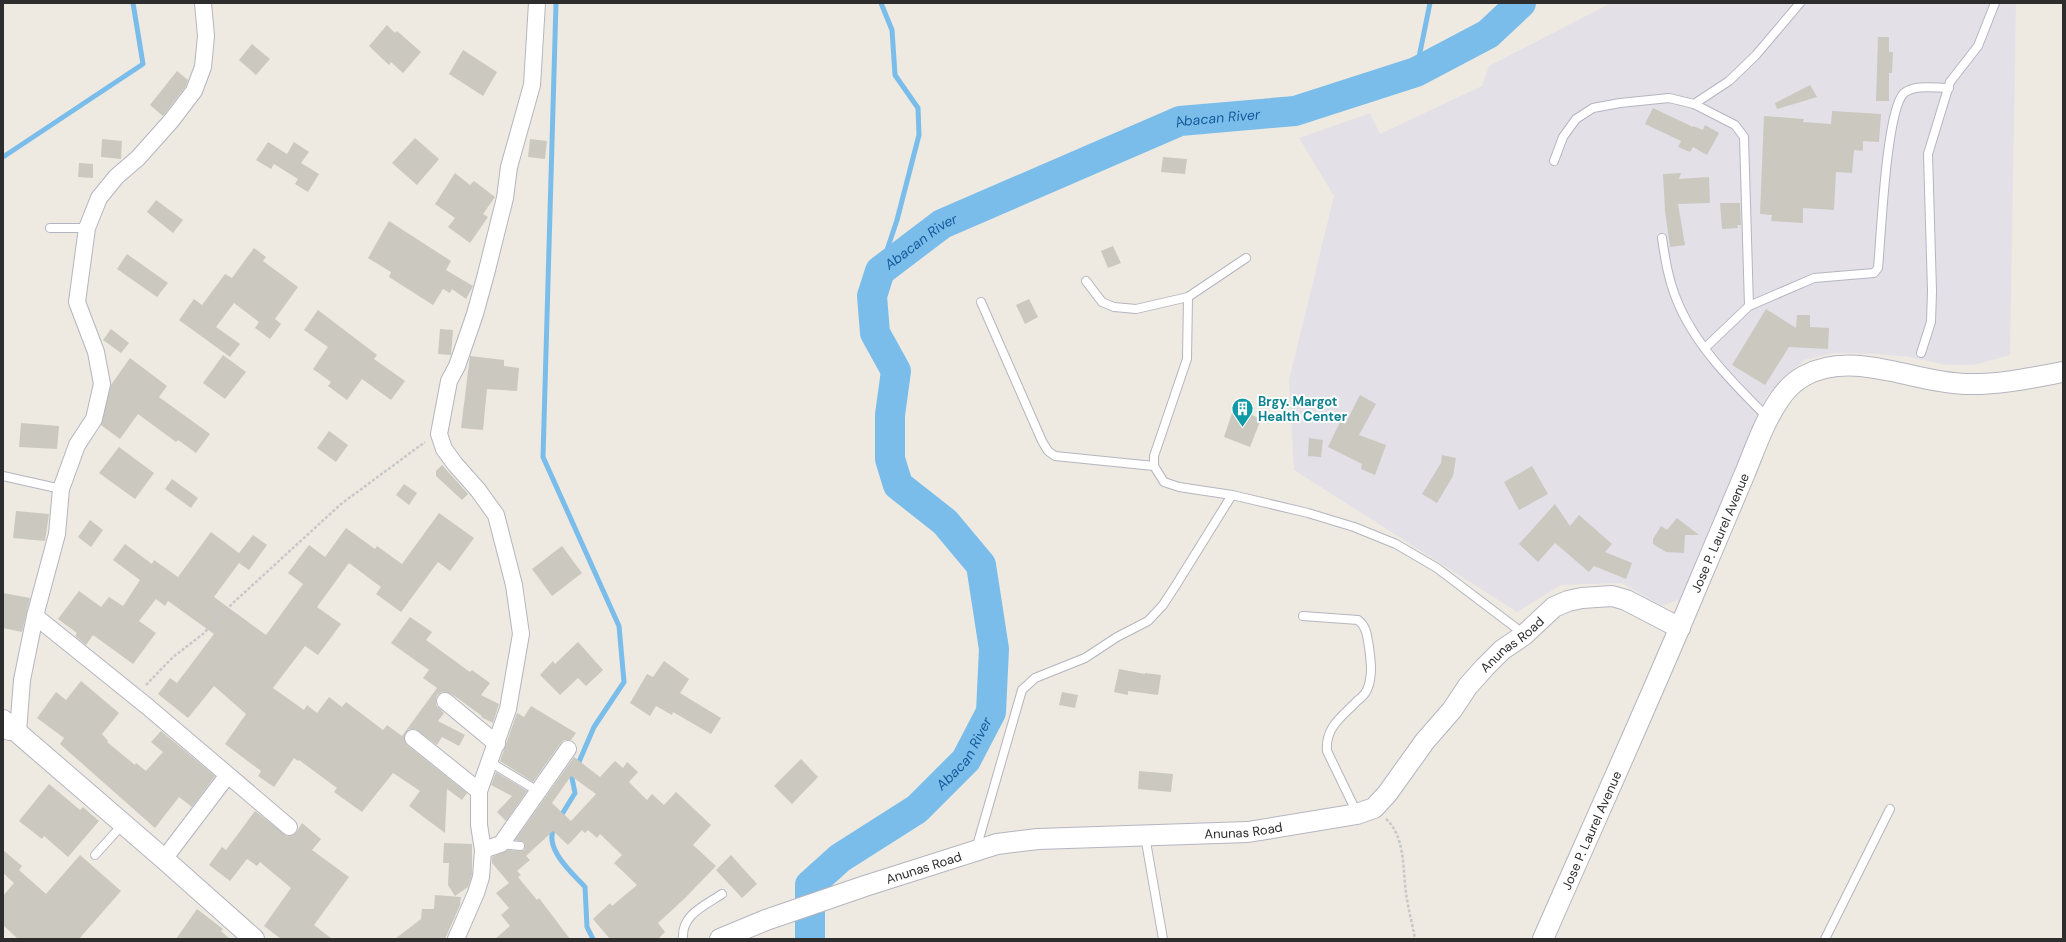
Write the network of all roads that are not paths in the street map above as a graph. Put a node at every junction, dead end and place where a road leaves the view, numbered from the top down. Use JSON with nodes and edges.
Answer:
{"nodes":[{"id":1,"x":204,"y":3,"type":"edge"},
{"id":2,"x":537,"y":3,"type":"edge"},
{"id":3,"x":1800,"y":3,"type":"edge"},
{"id":4,"x":1995,"y":3,"type":"edge"},
{"id":5,"x":1949,"y":88,"type":"junction"},
{"id":6,"x":1694,"y":104,"type":"junction"},
{"id":7,"x":1554,"y":161,"type":"dead end"},
{"id":8,"x":50,"y":228,"type":"dead end"},
{"id":9,"x":87,"y":228,"type":"junction"},
{"id":10,"x":1662,"y":238,"type":"dead end"},
{"id":11,"x":1246,"y":258,"type":"dead end"},
{"id":12,"x":1086,"y":280,"type":"dead end"},
{"id":13,"x":1188,"y":297,"type":"junction"},
{"id":14,"x":981,"y":302,"type":"dead end"},
{"id":15,"x":1749,"y":306,"type":"junction"},
{"id":16,"x":1705,"y":348,"type":"junction"},
{"id":17,"x":1921,"y":353,"type":"dead end"},
{"id":18,"x":2063,"y":372,"type":"edge"},
{"id":19,"x":1769,"y":419,"type":"junction"},
{"id":20,"x":1154,"y":466,"type":"junction"},
{"id":21,"x":3,"y":476,"type":"edge"},
{"id":22,"x":61,"y":489,"type":"junction"},
{"id":23,"x":1232,"y":495,"type":"junction"},
{"id":24,"x":35,"y":616,"type":"junction"},
{"id":25,"x":1303,"y":616,"type":"dead end"},
{"id":26,"x":1680,"y":628,"type":"junction"},
{"id":27,"x":1524,"y":635,"type":"junction"},
{"id":28,"x":445,"y":701,"type":"dead end"},
{"id":29,"x":8,"y":728,"type":"edge"},
{"id":30,"x":413,"y":738,"type":"dead end"},
{"id":31,"x":497,"y":744,"type":"junction"},
{"id":32,"x":568,"y":749,"type":"dead end"},
{"id":33,"x":490,"y":762,"type":"junction"},
{"id":34,"x":227,"y":776,"type":"junction"},
{"id":35,"x":531,"y":786,"type":"dead end"},
{"id":36,"x":479,"y":791,"type":"junction"},
{"id":37,"x":1890,"y":809,"type":"dead end"},
{"id":38,"x":1366,"y":811,"type":"junction"},
{"id":39,"x":124,"y":823,"type":"junction"},
{"id":40,"x":289,"y":827,"type":"dead end"},
{"id":41,"x":1145,"y":835,"type":"junction"},
{"id":42,"x":500,"y":844,"type":"junction"},
{"id":43,"x":520,"y":846,"type":"dead end"},
{"id":44,"x":483,"y":850,"type":"junction"},
{"id":45,"x":976,"y":850,"type":"junction"},
{"id":46,"x":95,"y":855,"type":"dead end"},
{"id":47,"x":164,"y":858,"type":"junction"},
{"id":48,"x":722,"y":894,"type":"dead end"},
{"id":49,"x":254,"y":939,"type":"edge"},
{"id":50,"x":456,"y":939,"type":"edge"},
{"id":51,"x":683,"y":939,"type":"edge"},
{"id":52,"x":720,"y":939,"type":"edge"},
{"id":53,"x":1163,"y":939,"type":"edge"},
{"id":54,"x":1543,"y":939,"type":"edge"},
{"id":55,"x":1825,"y":939,"type":"edge"}],
"edges":[{"from":1,"to":9,"type":"street"},
{"from":2,"to":31,"type":"street"},
{"from":3,"to":6,"type":"lane"},
{"from":4,"to":5,"type":"lane"},
{"from":5,"to":15,"type":"lane"},
{"from":5,"to":17,"type":"lane"},
{"from":6,"to":7,"type":"lane"},
{"from":6,"to":15,"type":"lane"},
{"from":8,"to":9,"type":"lane"},
{"from":9,"to":22,"type":"street"},
{"from":10,"to":16,"type":"lane"},
{"from":11,"to":13,"type":"lane"},
{"from":12,"to":13,"type":"lane"},
{"from":13,"to":20,"type":"lane"},
{"from":14,"to":20,"type":"lane"},
{"from":15,"to":16,"type":"lane"},
{"from":16,"to":19,"type":"lane"},
{"from":18,"to":19,"type":"street","name":"Jose P. Laurel Avenue"},
{"from":19,"to":26,"type":"street","name":"Jose P. Laurel Avenue"},
{"from":20,"to":23,"type":"lane"},
{"from":21,"to":22,"type":"lane"},
{"from":22,"to":24,"type":"street"},
{"from":23,"to":27,"type":"lane"},
{"from":23,"to":45,"type":"lane"},
{"from":24,"to":29,"type":"street"},
{"from":24,"to":34,"type":"street"},
{"from":25,"to":38,"type":"lane"},
{"from":26,"to":27,"type":"street","name":"Anunas Road"},
{"from":26,"to":54,"type":"street","name":"Jose P. Laurel Avenue"},
{"from":27,"to":38,"type":"street","name":"Anunas Road"},
{"from":28,"to":31,"type":"street"},
{"from":29,"to":39,"type":"street"},
{"from":30,"to":36,"type":"street"},
{"from":31,"to":33,"type":"street"},
{"from":32,"to":42,"type":"street"},
{"from":33,"to":35,"type":"lane"},
{"from":33,"to":36,"type":"street"},
{"from":34,"to":40,"type":"street"},
{"from":34,"to":47,"type":"street"},
{"from":36,"to":44,"type":"street"},
{"from":37,"to":55,"type":"lane"},
{"from":38,"to":41,"type":"street","name":"Anunas Road"},
{"from":39,"to":46,"type":"lane"},
{"from":39,"to":47,"type":"street"},
{"from":41,"to":45,"type":"street","name":"Anunas Road"},
{"from":41,"to":53,"type":"lane"},
{"from":42,"to":43,"type":"lane"},
{"from":42,"to":44,"type":"street"},
{"from":44,"to":50,"type":"street"},
{"from":45,"to":52,"type":"street","name":"Anunas Road"},
{"from":47,"to":49,"type":"street"},
{"from":48,"to":51,"type":"lane"}]}
